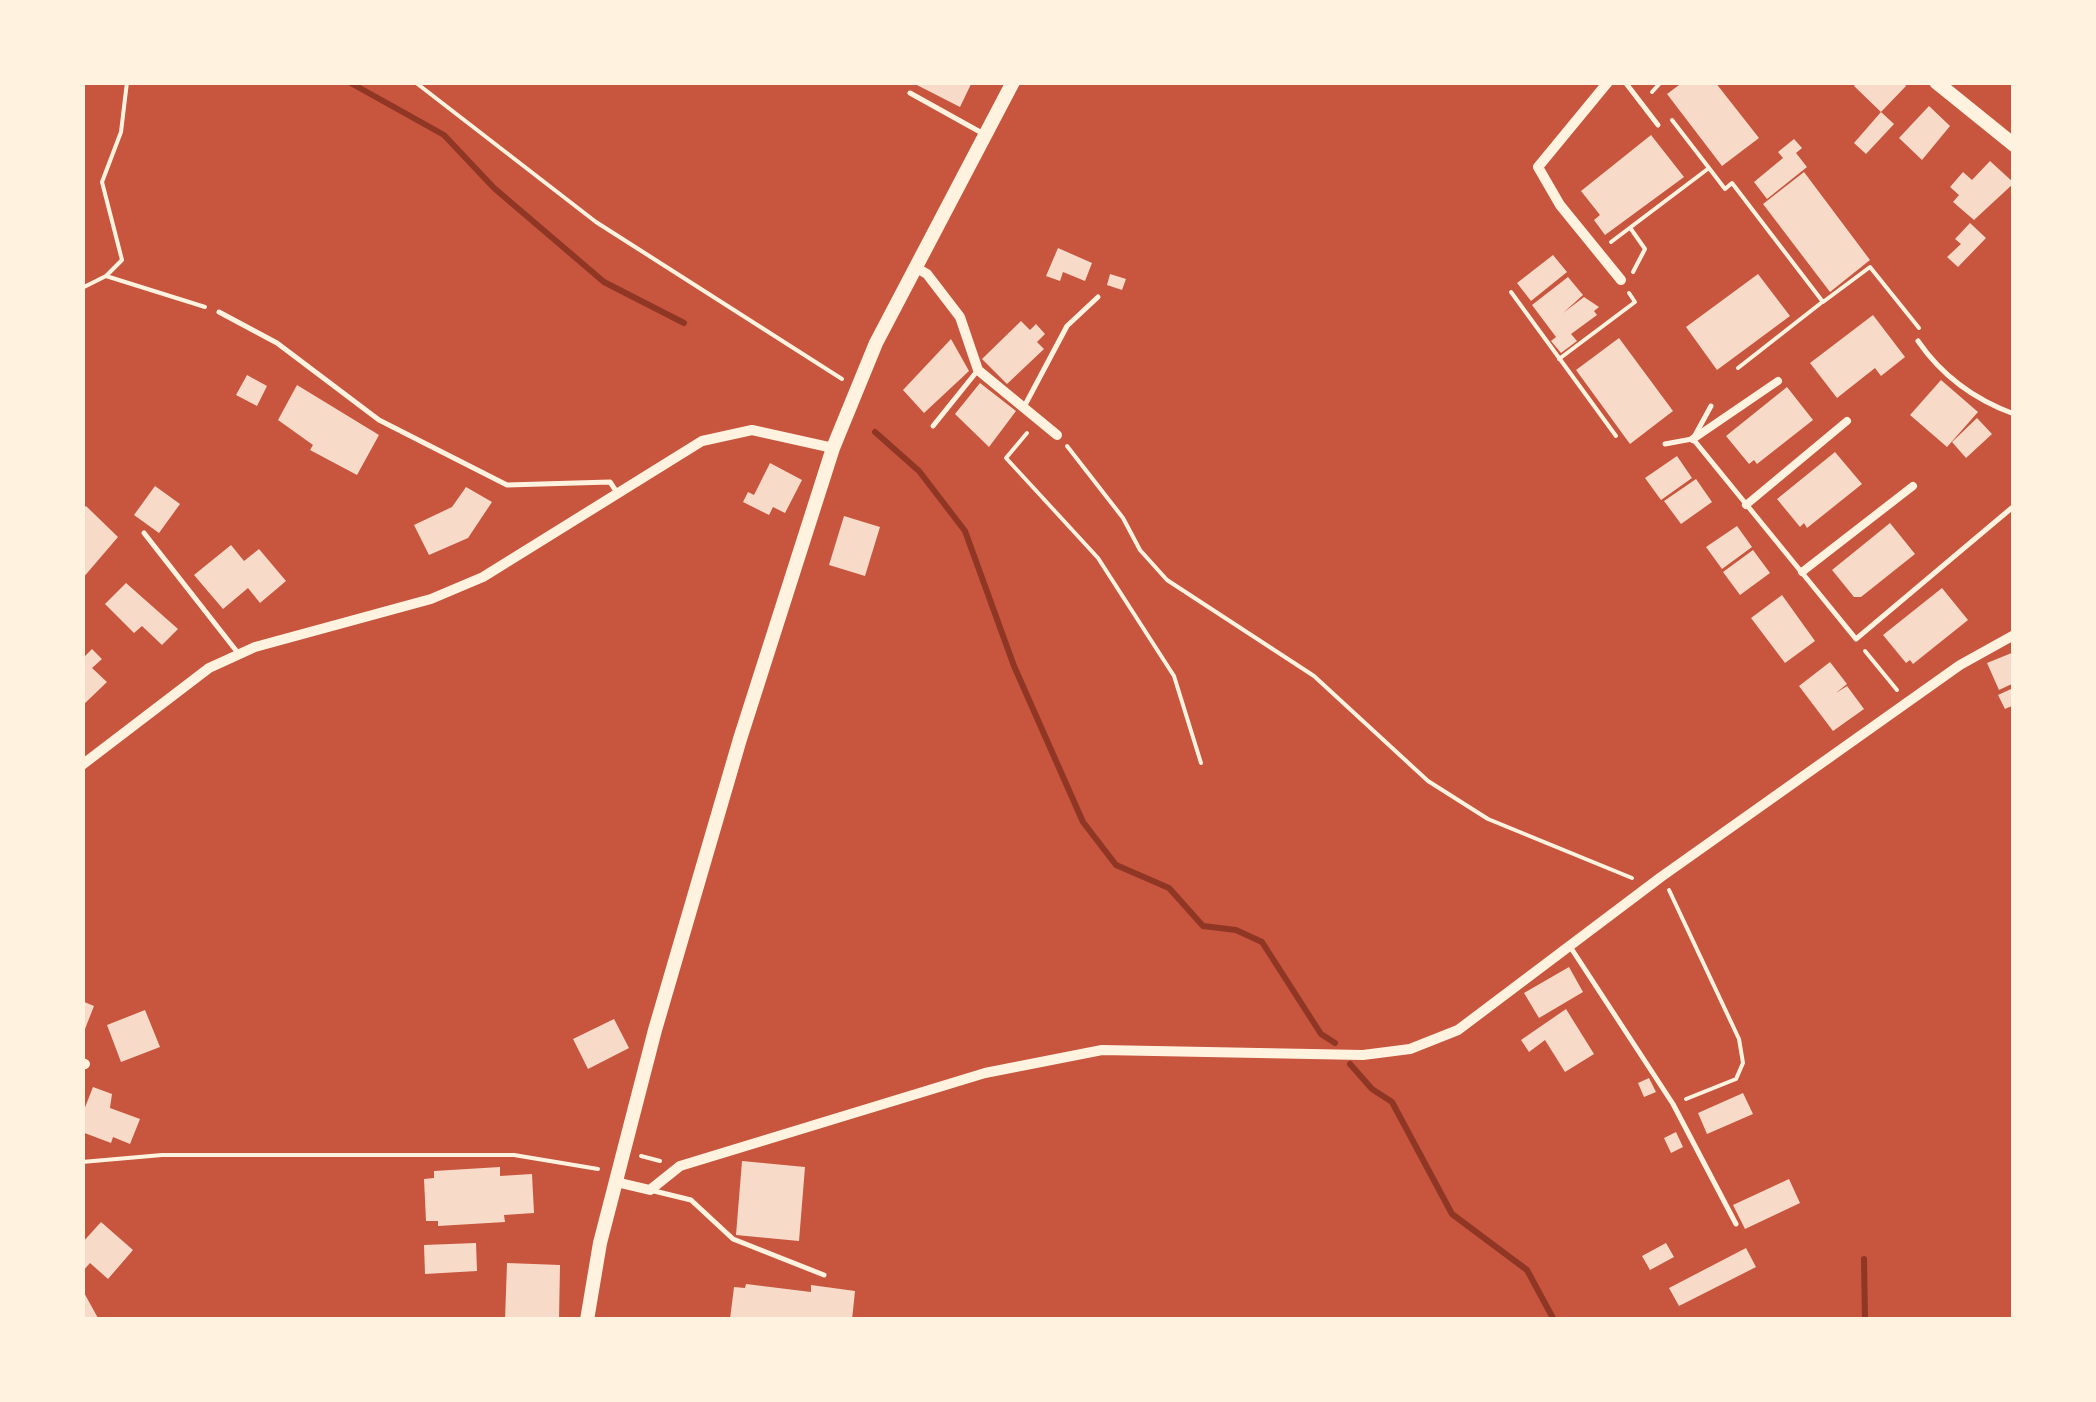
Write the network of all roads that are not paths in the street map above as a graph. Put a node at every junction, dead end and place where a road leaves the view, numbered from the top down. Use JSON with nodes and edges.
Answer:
{"nodes":[{"id":1,"x":1013,"y":82,"type":"edge"},
{"id":2,"x":1608,"y":82,"type":"edge"},
{"id":3,"x":1625,"y":82,"type":"edge"},
{"id":4,"x":1936,"y":82,"type":"edge"},
{"id":5,"x":910,"y":94,"type":"dead end"},
{"id":6,"x":1658,"y":125,"type":"dead end"},
{"id":7,"x":985,"y":134,"type":"junction"},
{"id":8,"x":2014,"y":145,"type":"edge"},
{"id":9,"x":915,"y":268,"type":"junction"},
{"id":10,"x":1621,"y":280,"type":"road end"},
{"id":11,"x":1098,"y":298,"type":"dead end"},
{"id":12,"x":219,"y":312,"type":"road end"},
{"id":13,"x":1918,"y":341,"type":"road end"},
{"id":14,"x":978,"y":370,"type":"junction"},
{"id":15,"x":1778,"y":380,"type":"dead end"},
{"id":16,"x":1711,"y":406,"type":"dead end"},
{"id":17,"x":1023,"y":408,"type":"junction"},
{"id":18,"x":2014,"y":414,"type":"edge"},
{"id":19,"x":1847,"y":422,"type":"dead end"},
{"id":20,"x":933,"y":426,"type":"dead end"},
{"id":21,"x":1058,"y":435,"type":"road end"},
{"id":22,"x":1693,"y":439,"type":"junction"},
{"id":23,"x":1665,"y":444,"type":"dead end"},
{"id":24,"x":833,"y":448,"type":"junction"},
{"id":25,"x":1912,"y":486,"type":"dead end"},
{"id":26,"x":617,"y":492,"type":"junction"},
{"id":27,"x":1746,"y":505,"type":"junction"},
{"id":28,"x":2014,"y":506,"type":"edge"},
{"id":29,"x":144,"y":533,"type":"dead end"},
{"id":30,"x":1802,"y":572,"type":"junction"},
{"id":31,"x":2014,"y":636,"type":"edge"},
{"id":32,"x":238,"y":654,"type":"junction"},
{"id":33,"x":82,"y":764,"type":"edge"},
{"id":34,"x":1570,"y":946,"type":"junction"},
{"id":35,"x":616,"y":1182,"type":"junction"},
{"id":36,"x":650,"y":1190,"type":"junction"},
{"id":37,"x":1736,"y":1224,"type":"dead end"},
{"id":38,"x":824,"y":1275,"type":"dead end"},
{"id":39,"x":587,"y":1320,"type":"edge"}],
"edges":[{"from":1,"to":7,"type":"street"},
{"from":2,"to":10,"type":"street"},
{"from":3,"to":6,"type":"lane"},
{"from":4,"to":8,"type":"street"},
{"from":5,"to":7,"type":"lane"},
{"from":7,"to":9,"type":"street"},
{"from":9,"to":14,"type":"street"},
{"from":9,"to":24,"type":"street"},
{"from":11,"to":17,"type":"lane"},
{"from":12,"to":26,"type":"lane"},
{"from":13,"to":18,"type":"lane"},
{"from":14,"to":17,"type":"street"},
{"from":14,"to":20,"type":"lane"},
{"from":15,"to":22,"type":"street"},
{"from":16,"to":22,"type":"lane"},
{"from":17,"to":21,"type":"street"},
{"from":19,"to":27,"type":"street"},
{"from":22,"to":23,"type":"lane"},
{"from":22,"to":27,"type":"lane"},
{"from":24,"to":26,"type":"street"},
{"from":24,"to":35,"type":"street"},
{"from":25,"to":30,"type":"street"},
{"from":26,"to":32,"type":"street"},
{"from":27,"to":30,"type":"lane"},
{"from":28,"to":30,"type":"lane"},
{"from":29,"to":32,"type":"lane"},
{"from":31,"to":34,"type":"street"},
{"from":32,"to":33,"type":"street"},
{"from":34,"to":36,"type":"street"},
{"from":34,"to":37,"type":"lane"},
{"from":35,"to":36,"type":"street"},
{"from":35,"to":39,"type":"street"},
{"from":36,"to":38,"type":"lane"}]}
